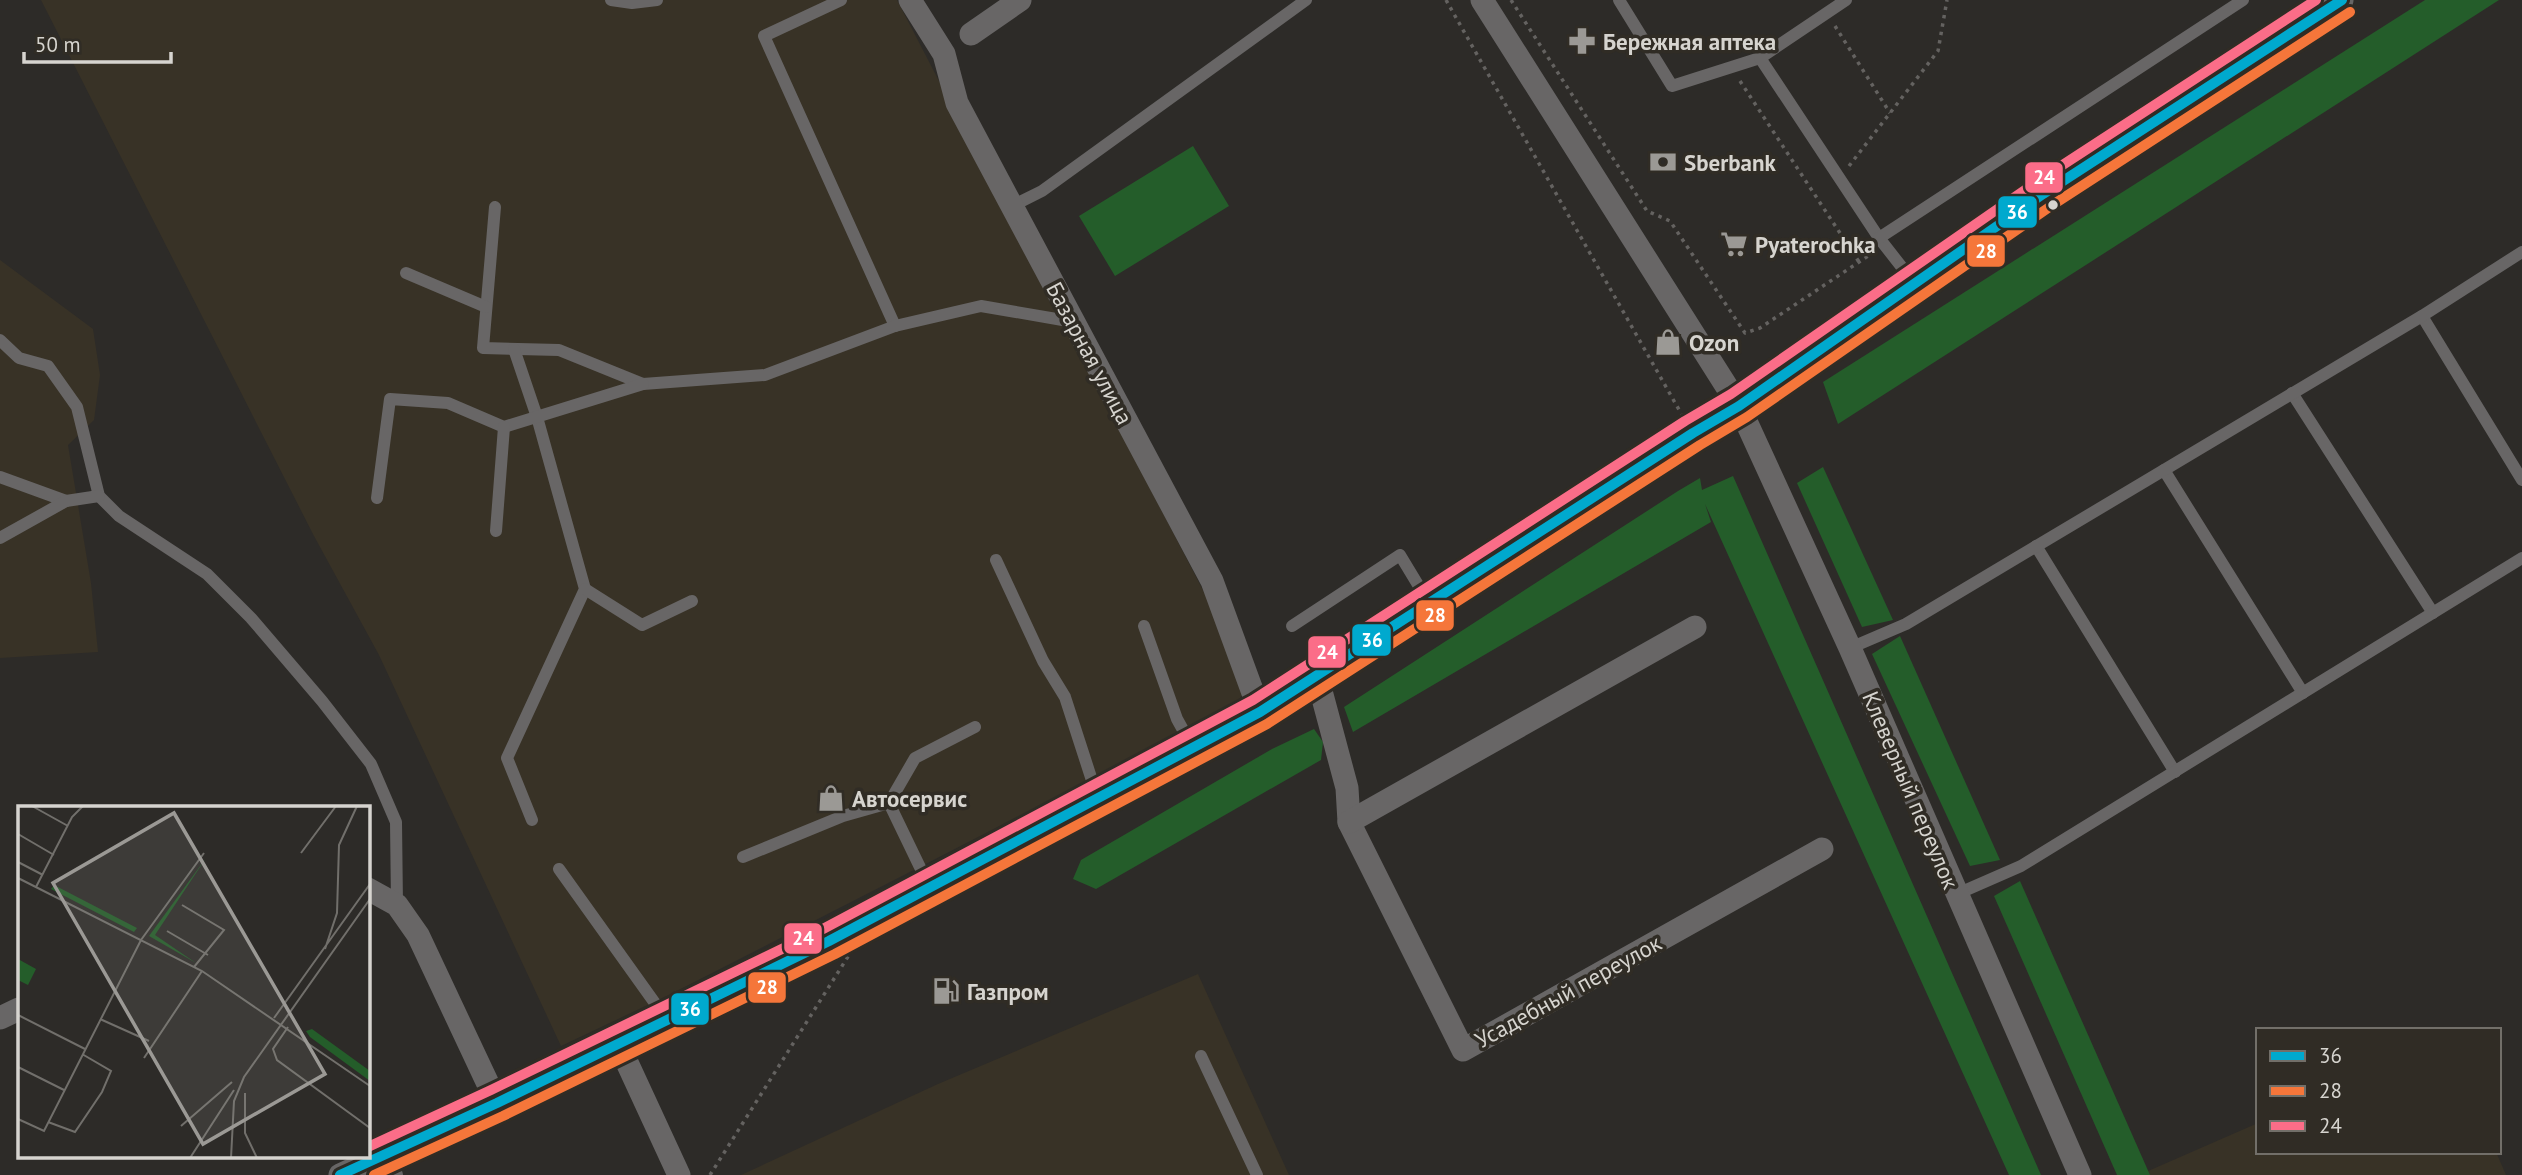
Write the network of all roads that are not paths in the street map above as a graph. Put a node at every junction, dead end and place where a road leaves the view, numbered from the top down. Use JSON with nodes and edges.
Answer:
{"nodes":[{"id":1,"x":611,"y":0,"type":"edge"},
{"id":2,"x":657,"y":0,"type":"edge"},
{"id":3,"x":841,"y":0,"type":"edge"},
{"id":4,"x":910,"y":0,"type":"edge"},
{"id":5,"x":1020,"y":0,"type":"edge"},
{"id":6,"x":1306,"y":0,"type":"edge"},
{"id":7,"x":1482,"y":0,"type":"edge"},
{"id":8,"x":1619,"y":0,"type":"edge"},
{"id":9,"x":1846,"y":0,"type":"edge"},
{"id":10,"x":2243,"y":0,"type":"edge"},
{"id":11,"x":2342,"y":0,"type":"edge"},
{"id":12,"x":971,"y":34,"type":"dead end"},
{"id":13,"x":1760,"y":58,"type":"junction"},
{"id":14,"x":1012,"y":206,"type":"junction"},
{"id":15,"x":495,"y":207,"type":"dead end"},
{"id":16,"x":1882,"y":242,"type":"junction"},
{"id":17,"x":2522,"y":252,"type":"edge"},
{"id":18,"x":406,"y":273,"type":"dead end"},
{"id":19,"x":1915,"y":284,"type":"junction"},
{"id":20,"x":486,"y":307,"type":"junction"},
{"id":21,"x":2422,"y":316,"type":"junction"},
{"id":22,"x":1074,"y":322,"type":"junction"},
{"id":23,"x":895,"y":326,"type":"junction"},
{"id":24,"x":0,"y":340,"type":"edge"},
{"id":25,"x":514,"y":349,"type":"junction"},
{"id":26,"x":0,"y":357,"type":"edge"},
{"id":27,"x":19,"y":358,"type":"junction"},
{"id":28,"x":643,"y":384,"type":"junction"},
{"id":29,"x":2292,"y":393,"type":"junction"},
{"id":30,"x":1739,"y":406,"type":"junction"},
{"id":31,"x":537,"y":417,"type":"junction"},
{"id":32,"x":504,"y":427,"type":"junction"},
{"id":33,"x":2164,"y":470,"type":"junction"},
{"id":34,"x":0,"y":477,"type":"edge"},
{"id":35,"x":2522,"y":480,"type":"edge"},
{"id":36,"x":99,"y":496,"type":"junction"},
{"id":37,"x":377,"y":498,"type":"dead end"},
{"id":38,"x":66,"y":501,"type":"junction"},
{"id":39,"x":495,"y":531,"type":"dead end"},
{"id":40,"x":0,"y":538,"type":"edge"},
{"id":41,"x":2036,"y":546,"type":"junction"},
{"id":42,"x":2522,"y":558,"type":"edge"},
{"id":43,"x":996,"y":560,"type":"dead end"},
{"id":44,"x":585,"y":589,"type":"junction"},
{"id":45,"x":692,"y":601,"type":"dead end"},
{"id":46,"x":1429,"y":603,"type":"junction"},
{"id":47,"x":2433,"y":613,"type":"junction"},
{"id":48,"x":1144,"y":626,"type":"dead end"},
{"id":49,"x":1292,"y":626,"type":"dead end"},
{"id":50,"x":1695,"y":627,"type":"dead end"},
{"id":51,"x":1850,"y":648,"type":"junction"},
{"id":52,"x":1317,"y":676,"type":"junction"},
{"id":53,"x":2303,"y":693,"type":"junction"},
{"id":54,"x":1260,"y":712,"type":"junction"},
{"id":55,"x":975,"y":727,"type":"dead end"},
{"id":56,"x":1193,"y":748,"type":"junction"},
{"id":57,"x":2175,"y":772,"type":"junction"},
{"id":58,"x":1098,"y":799,"type":"junction"},
{"id":59,"x":889,"y":803,"type":"junction"},
{"id":60,"x":532,"y":820,"type":"dead end"},
{"id":61,"x":1349,"y":822,"type":"junction"},
{"id":62,"x":1822,"y":849,"type":"dead end"},
{"id":63,"x":743,"y":858,"type":"dead end"},
{"id":64,"x":559,"y":869,"type":"dead end"},
{"id":65,"x":930,"y":888,"type":"junction"},
{"id":66,"x":369,"y":890,"type":"edge"},
{"id":67,"x":1957,"y":894,"type":"junction"},
{"id":68,"x":397,"y":905,"type":"junction"},
{"id":69,"x":18,"y":1009,"type":"edge"},
{"id":70,"x":0,"y":1018,"type":"edge"},
{"id":71,"x":667,"y":1020,"type":"junction"},
{"id":72,"x":618,"y":1043,"type":"junction"},
{"id":73,"x":1201,"y":1056,"type":"dead end"},
{"id":74,"x":497,"y":1103,"type":"junction"},
{"id":75,"x":390,"y":1152,"type":"junction"},
{"id":76,"x":340,"y":1175,"type":"edge"},
{"id":77,"x":397,"y":1175,"type":"edge"},
{"id":78,"x":679,"y":1175,"type":"edge"},
{"id":79,"x":1257,"y":1175,"type":"edge"},
{"id":80,"x":2080,"y":1175,"type":"edge"}],
"edges":[{"from":1,"to":2,"type":"lane"},
{"from":3,"to":23,"type":"lane"},
{"from":4,"to":14,"type":"street","name":"Базарная улица"},
{"from":5,"to":12,"type":"street"},
{"from":6,"to":14,"type":"lane"},
{"from":7,"to":30,"type":"street","name":"Клеверный переулок"},
{"from":8,"to":13,"type":"lane"},
{"from":9,"to":13,"type":"lane"},
{"from":10,"to":16,"type":"lane"},
{"from":11,"to":19,"type":"street"},
{"from":13,"to":16,"type":"lane"},
{"from":14,"to":22,"type":"street","name":"Базарная улица"},
{"from":15,"to":20,"type":"lane"},
{"from":16,"to":19,"type":"lane"},
{"from":17,"to":21,"type":"lane"},
{"from":18,"to":20,"type":"lane"},
{"from":19,"to":30,"type":"street"},
{"from":20,"to":25,"type":"lane"},
{"from":21,"to":29,"type":"lane"},
{"from":21,"to":35,"type":"lane"},
{"from":22,"to":23,"type":"lane"},
{"from":22,"to":54,"type":"street","name":"Базарная улица"},
{"from":23,"to":28,"type":"lane"},
{"from":24,"to":27,"type":"lane"},
{"from":25,"to":28,"type":"lane"},
{"from":25,"to":31,"type":"lane"},
{"from":26,"to":27,"type":"lane"},
{"from":27,"to":36,"type":"lane"},
{"from":28,"to":31,"type":"lane"},
{"from":29,"to":33,"type":"lane"},
{"from":29,"to":47,"type":"lane"},
{"from":30,"to":46,"type":"street"},
{"from":30,"to":51,"type":"street","name":"Клеверный переулок"},
{"from":31,"to":32,"type":"lane"},
{"from":31,"to":44,"type":"lane"},
{"from":32,"to":37,"type":"lane"},
{"from":32,"to":39,"type":"lane"},
{"from":33,"to":41,"type":"lane"},
{"from":33,"to":53,"type":"lane"},
{"from":34,"to":38,"type":"lane"},
{"from":36,"to":38,"type":"lane"},
{"from":36,"to":68,"type":"lane"},
{"from":38,"to":40,"type":"lane"},
{"from":41,"to":51,"type":"lane"},
{"from":41,"to":57,"type":"lane"},
{"from":42,"to":47,"type":"lane"},
{"from":43,"to":58,"type":"lane"},
{"from":44,"to":45,"type":"lane"},
{"from":44,"to":60,"type":"lane"},
{"from":46,"to":49,"type":"lane"},
{"from":46,"to":52,"type":"street"},
{"from":47,"to":53,"type":"lane"},
{"from":48,"to":56,"type":"lane"},
{"from":50,"to":61,"type":"street"},
{"from":51,"to":67,"type":"street","name":"Клеверный переулок"},
{"from":52,"to":54,"type":"street"},
{"from":52,"to":61,"type":"street","name":"Усадебный переулок"},
{"from":53,"to":57,"type":"lane"},
{"from":54,"to":56,"type":"street"},
{"from":55,"to":59,"type":"lane"},
{"from":56,"to":58,"type":"street"},
{"from":57,"to":67,"type":"lane"},
{"from":58,"to":65,"type":"street"},
{"from":59,"to":63,"type":"lane"},
{"from":59,"to":65,"type":"lane"},
{"from":61,"to":62,"type":"street","name":"Усадебный переулок"},
{"from":64,"to":71,"type":"lane"},
{"from":65,"to":71,"type":"street"},
{"from":66,"to":68,"type":"street"},
{"from":67,"to":80,"type":"street","name":"Клеверный переулок"},
{"from":68,"to":74,"type":"street"},
{"from":69,"to":70,"type":"street"},
{"from":71,"to":72,"type":"street"},
{"from":72,"to":74,"type":"street"},
{"from":72,"to":78,"type":"street"},
{"from":73,"to":79,"type":"lane"},
{"from":74,"to":75,"type":"street"},
{"from":75,"to":76,"type":"street"},
{"from":75,"to":77,"type":"lane"}]}
